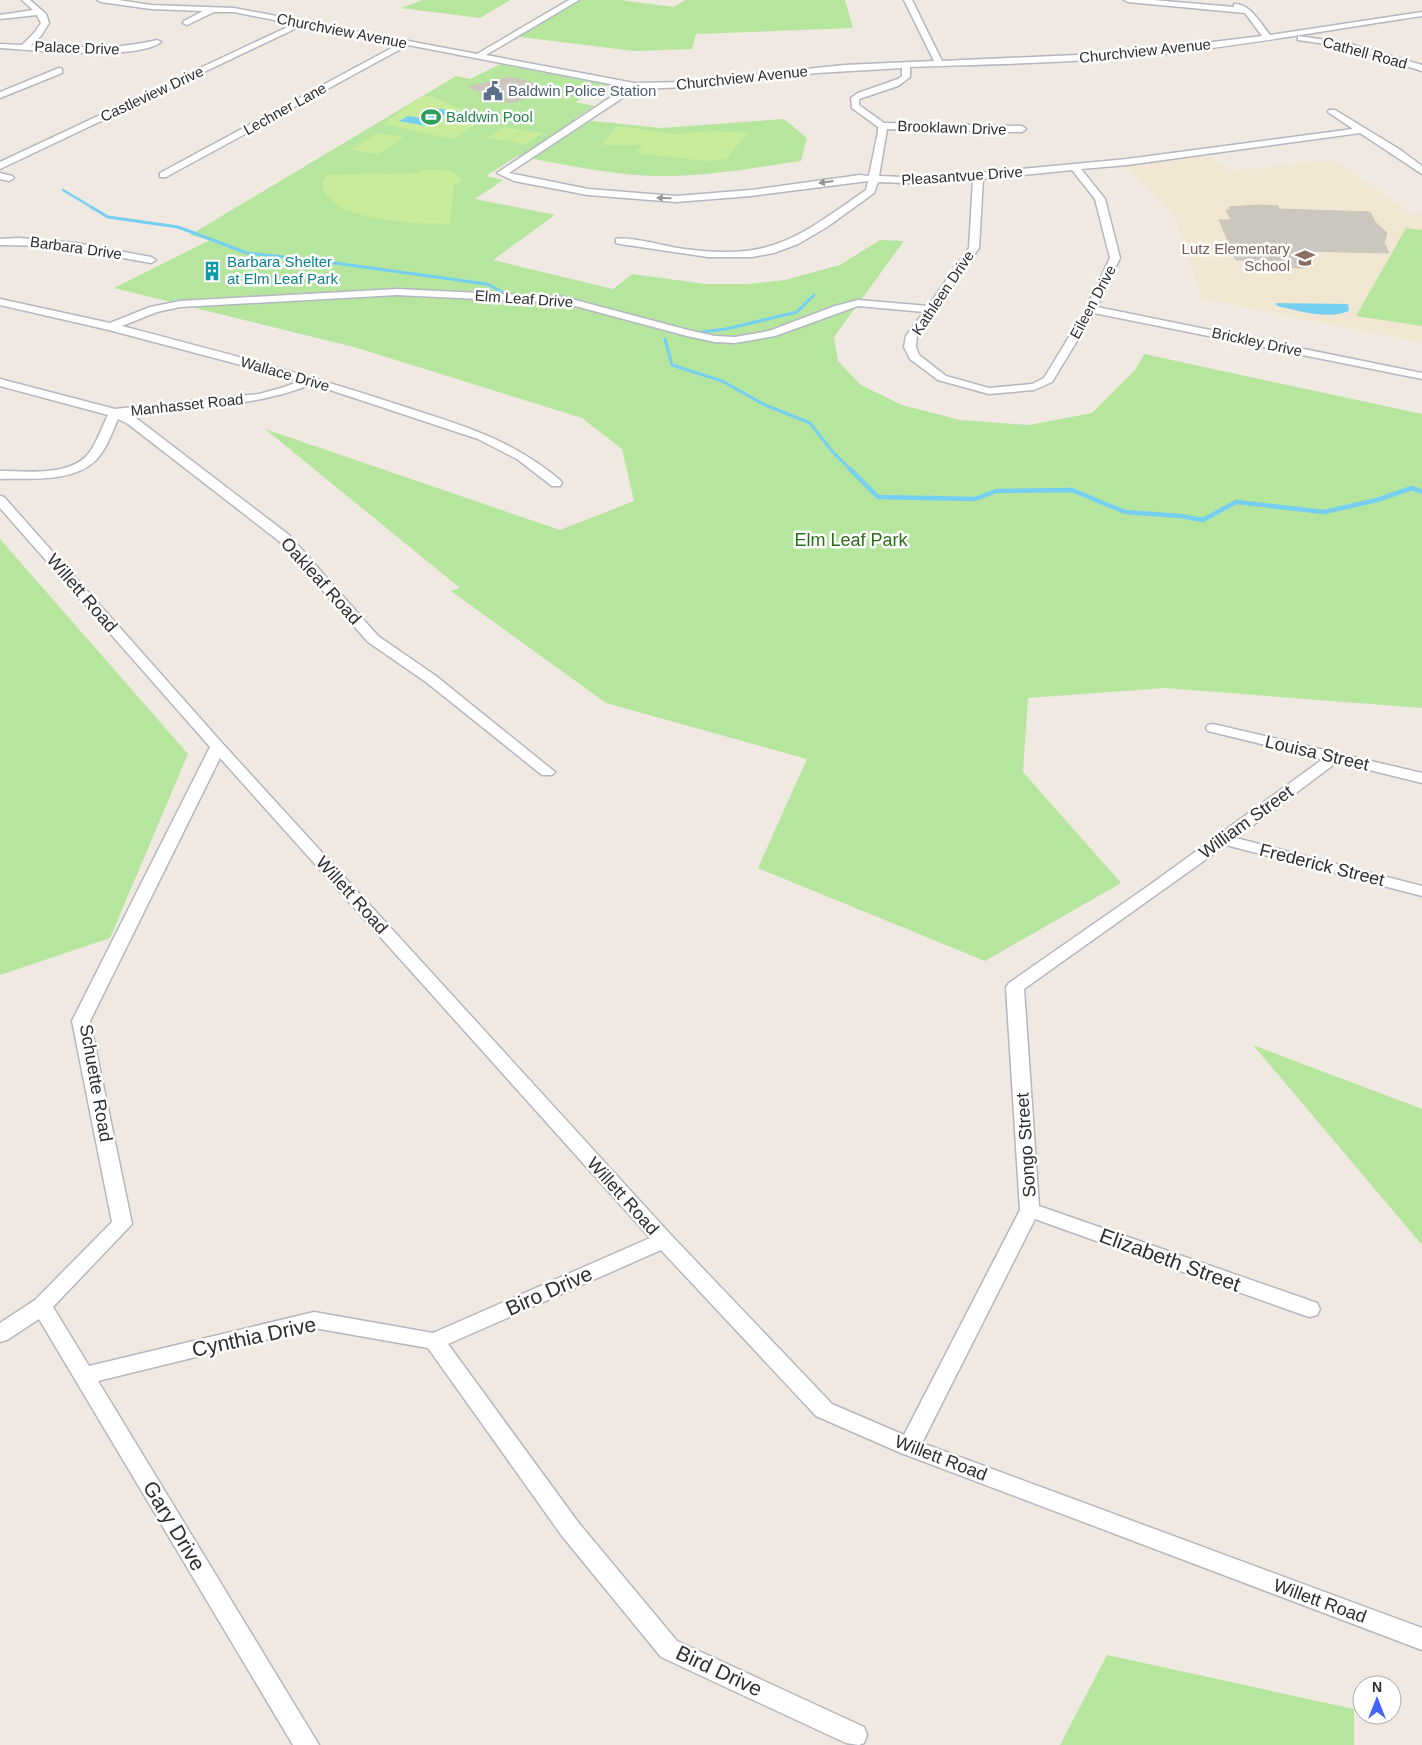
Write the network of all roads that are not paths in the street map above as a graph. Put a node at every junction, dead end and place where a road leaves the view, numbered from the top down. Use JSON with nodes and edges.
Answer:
{"nodes":[{"id":1,"x":26,"y":0,"type":"edge"},
{"id":2,"x":102,"y":0,"type":"edge"},
{"id":3,"x":158,"y":0,"type":"edge"},
{"id":4,"x":575,"y":0,"type":"edge"},
{"id":5,"x":908,"y":0,"type":"edge"},
{"id":6,"x":1128,"y":0,"type":"edge"},
{"id":7,"x":1224,"y":0,"type":"edge"},
{"id":8,"x":130,"y":5,"type":"junction"},
{"id":9,"x":215,"y":8,"type":"junction"},
{"id":10,"x":1247,"y":11,"type":"junction"},
{"id":11,"x":39,"y":12,"type":"junction"},
{"id":12,"x":1422,"y":14,"type":"edge"},
{"id":13,"x":1406,"y":16,"type":"junction"},
{"id":14,"x":0,"y":17,"type":"edge"},
{"id":15,"x":187,"y":22,"type":"dead end"},
{"id":16,"x":304,"y":22,"type":"junction"},
{"id":17,"x":1422,"y":22,"type":"edge"},
{"id":18,"x":1278,"y":36,"type":"junction"},
{"id":19,"x":1268,"y":38,"type":"junction"},
{"id":20,"x":157,"y":42,"type":"dead end"},
{"id":21,"x":406,"y":43,"type":"junction"},
{"id":22,"x":0,"y":46,"type":"edge"},
{"id":23,"x":25,"y":46,"type":"junction"},
{"id":24,"x":477,"y":57,"type":"junction"},
{"id":25,"x":939,"y":64,"type":"junction"},
{"id":26,"x":906,"y":65,"type":"junction"},
{"id":27,"x":1422,"y":68,"type":"edge"},
{"id":28,"x":59,"y":71,"type":"dead end"},
{"id":29,"x":634,"y":86,"type":"junction"},
{"id":30,"x":0,"y":95,"type":"edge"},
{"id":31,"x":1332,"y":112,"type":"dead end"},
{"id":32,"x":882,"y":126,"type":"junction"},
{"id":33,"x":1022,"y":129,"type":"dead end"},
{"id":34,"x":1363,"y":130,"type":"junction"},
{"id":35,"x":0,"y":166,"type":"edge"},
{"id":36,"x":1074,"y":167,"type":"junction"},
{"id":37,"x":1422,"y":171,"type":"edge"},
{"id":38,"x":163,"y":175,"type":"dead end"},
{"id":39,"x":978,"y":176,"type":"junction"},
{"id":40,"x":874,"y":178,"type":"junction"},
{"id":41,"x":620,"y":241,"type":"dead end"},
{"id":42,"x":0,"y":242,"type":"edge"},
{"id":43,"x":151,"y":260,"type":"dead end"},
{"id":44,"x":0,"y":302,"type":"edge"},
{"id":45,"x":930,"y":309,"type":"junction"},
{"id":46,"x":1092,"y":309,"type":"junction"},
{"id":47,"x":111,"y":327,"type":"junction"},
{"id":48,"x":1422,"y":376,"type":"edge"},
{"id":49,"x":312,"y":380,"type":"junction"},
{"id":50,"x":0,"y":382,"type":"edge"},
{"id":51,"x":1018,"y":390,"type":"joint"},
{"id":52,"x":115,"y":413,"type":"junction"},
{"id":53,"x":0,"y":475,"type":"edge"},
{"id":54,"x":556,"y":483,"type":"dead end"},
{"id":55,"x":0,"y":500,"type":"edge"},
{"id":56,"x":1212,"y":728,"type":"dead end"},
{"id":57,"x":218,"y":747,"type":"junction"},
{"id":58,"x":1334,"y":757,"type":"junction"},
{"id":59,"x":547,"y":772,"type":"dead end"},
{"id":60,"x":1422,"y":778,"type":"edge"},
{"id":61,"x":1222,"y":840,"type":"junction"},
{"id":62,"x":1157,"y":888,"type":"joint"},
{"id":63,"x":1422,"y":891,"type":"edge"},
{"id":64,"x":1030,"y":1210,"type":"junction"},
{"id":65,"x":664,"y":1240,"type":"junction"},
{"id":66,"x":42,"y":1306,"type":"junction"},
{"id":67,"x":1310,"y":1310,"type":"dead end"},
{"id":68,"x":0,"y":1334,"type":"edge"},
{"id":69,"x":434,"y":1341,"type":"junction"},
{"id":70,"x":83,"y":1376,"type":"junction"},
{"id":71,"x":910,"y":1448,"type":"junction"},
{"id":72,"x":1422,"y":1639,"type":"edge"},
{"id":73,"x":855,"y":1734,"type":"dead end"},
{"id":74,"x":307,"y":1745,"type":"edge"}],
"edges":[{"from":1,"to":11,"type":"street"},
{"from":2,"to":8,"type":"street","name":"Churchview Avenue"},
{"from":3,"to":8,"type":"street"},
{"from":4,"to":24,"type":"street"},
{"from":5,"to":25,"type":"street"},
{"from":6,"to":10,"type":"street"},
{"from":7,"to":10,"type":"street"},
{"from":8,"to":9,"type":"street","name":"Churchview Avenue"},
{"from":9,"to":15,"type":"street"},
{"from":9,"to":16,"type":"street","name":"Churchview Avenue"},
{"from":10,"to":19,"type":"street"},
{"from":11,"to":14,"type":"street"},
{"from":11,"to":23,"type":"street"},
{"from":12,"to":13,"type":"street","name":"Churchview Avenue"},
{"from":13,"to":17,"type":"street"},
{"from":13,"to":18,"type":"street","name":"Churchview Avenue"},
{"from":16,"to":21,"type":"street","name":"Churchview Avenue"},
{"from":16,"to":35,"type":"street","name":"Castleview Drive"},
{"from":18,"to":19,"type":"street","name":"Churchview Avenue"},
{"from":18,"to":27,"type":"street","name":"Cathell Road"},
{"from":19,"to":25,"type":"street","name":"Churchview Avenue"},
{"from":20,"to":23,"type":"street","name":"Palace Drive"},
{"from":21,"to":24,"type":"street","name":"Churchview Avenue"},
{"from":21,"to":38,"type":"street","name":"Lechner Lane"},
{"from":22,"to":23,"type":"street","name":"Palace Drive"},
{"from":24,"to":29,"type":"street","name":"Churchview Avenue"},
{"from":25,"to":26,"type":"street","name":"Churchview Avenue"},
{"from":26,"to":29,"type":"street","name":"Churchview Avenue"},
{"from":26,"to":32,"type":"street"},
{"from":28,"to":30,"type":"street"},
{"from":40,"to":29,"type":"street","name":"Pleasantvue Drive","one_way":true},
{"from":31,"to":34,"type":"street"},
{"from":32,"to":33,"type":"street","name":"Brooklawn Drive"},
{"from":32,"to":40,"type":"street"},
{"from":34,"to":36,"type":"street","name":"Pleasantvue Drive"},
{"from":34,"to":37,"type":"street"},
{"from":36,"to":39,"type":"street","name":"Pleasantvue Drive"},
{"from":36,"to":46,"type":"street","name":"Eileen Drive"},
{"from":39,"to":40,"type":"street","name":"Pleasantvue Drive"},
{"from":39,"to":45,"type":"street","name":"Kathleen Drive"},
{"from":40,"to":41,"type":"street"},
{"from":42,"to":43,"type":"street","name":"Barbara Drive"},
{"from":44,"to":47,"type":"street","name":"Wallace Drive"},
{"from":45,"to":47,"type":"street","name":"Elm Leaf Drive"},
{"from":45,"to":51,"type":"street","name":"Kathleen Drive"},
{"from":46,"to":48,"type":"street","name":"Brickley Drive"},
{"from":46,"to":51,"type":"street","name":"Eileen Drive"},
{"from":47,"to":49,"type":"street","name":"Wallace Drive"},
{"from":49,"to":52,"type":"street","name":"Manhasset Road"},
{"from":49,"to":54,"type":"street","name":"Wallace Drive"},
{"from":50,"to":52,"type":"street","name":"Oakleaf Road"},
{"from":52,"to":53,"type":"street","name":"Manhasset Road"},
{"from":52,"to":59,"type":"street","name":"Oakleaf Road"},
{"from":55,"to":57,"type":"street","name":"Willett Road"},
{"from":56,"to":58,"type":"street","name":"Louisa Street"},
{"from":57,"to":65,"type":"street","name":"Willett Road"},
{"from":57,"to":66,"type":"street","name":"Schuette Road"},
{"from":58,"to":60,"type":"street","name":"Louisa Street"},
{"from":58,"to":61,"type":"street","name":"William Street"},
{"from":61,"to":62,"type":"street","name":"William Street"},
{"from":61,"to":63,"type":"street","name":"Frederick Street"},
{"from":62,"to":64,"type":"street","name":"Songo Street"},
{"from":64,"to":67,"type":"street","name":"Elizabeth Street"},
{"from":64,"to":71,"type":"street","name":"Songo Street"},
{"from":65,"to":69,"type":"street","name":"Biro Drive"},
{"from":65,"to":71,"type":"street","name":"Willett Road"},
{"from":66,"to":68,"type":"street","name":"Schuette Road"},
{"from":66,"to":70,"type":"street","name":"Gary Drive"},
{"from":69,"to":70,"type":"street","name":"Cynthia Drive"},
{"from":69,"to":73,"type":"street","name":"Bird Drive"},
{"from":70,"to":74,"type":"street","name":"Gary Drive"},
{"from":71,"to":72,"type":"street","name":"Willett Road"}]}
